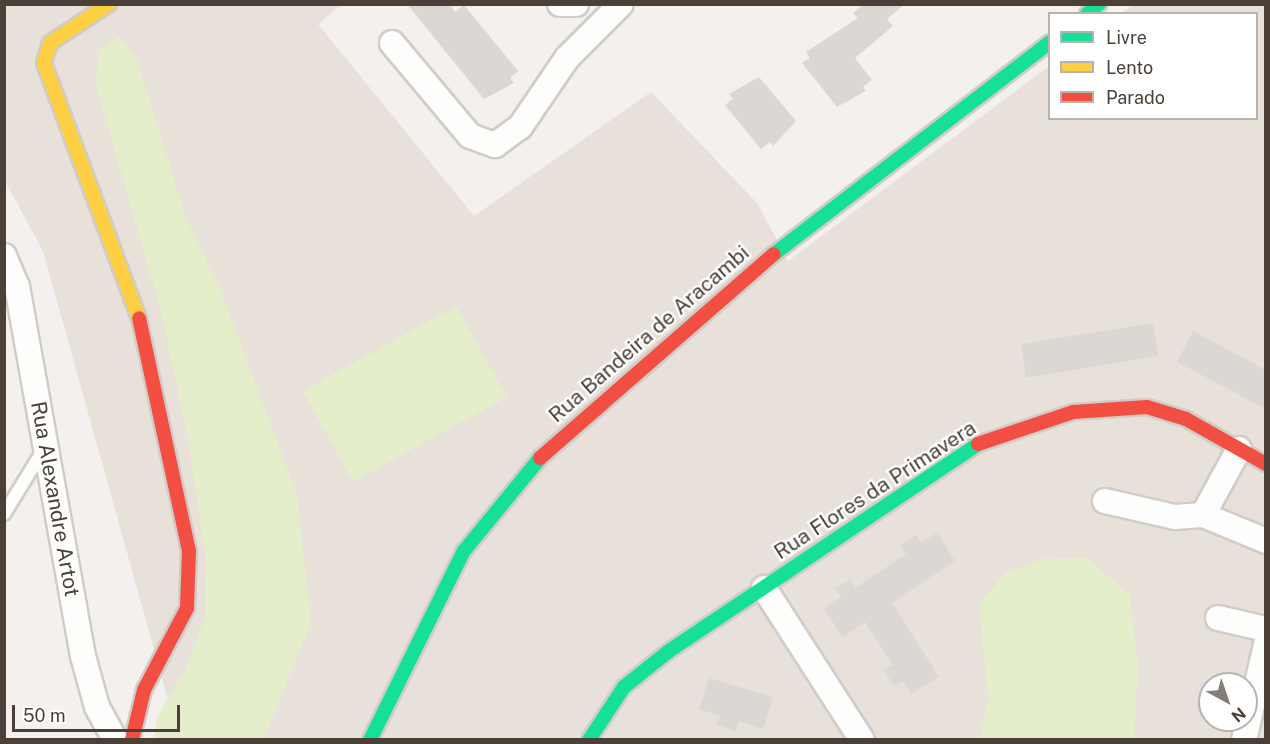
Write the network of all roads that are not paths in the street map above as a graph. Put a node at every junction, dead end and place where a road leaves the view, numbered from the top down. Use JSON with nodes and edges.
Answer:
{"nodes":[{"id":1,"x":110,"y":4,"type":"edge"},
{"id":2,"x":560,"y":4,"type":"edge"},
{"id":3,"x":576,"y":4,"type":"edge"},
{"id":4,"x":621,"y":4,"type":"edge"},
{"id":5,"x":392,"y":43,"type":"dead end"},
{"id":6,"x":1048,"y":44,"type":"edge"},
{"id":7,"x":4,"y":256,"type":"edge"},
{"id":8,"x":46,"y":446,"type":"junction"},
{"id":9,"x":1239,"y":449,"type":"junction"},
{"id":10,"x":1266,"y":464,"type":"edge"},
{"id":11,"x":1106,"y":501,"type":"dead end"},
{"id":12,"x":4,"y":514,"type":"edge"},
{"id":13,"x":1203,"y":515,"type":"junction"},
{"id":14,"x":1266,"y":542,"type":"edge"},
{"id":15,"x":764,"y":588,"type":"junction"},
{"id":16,"x":1218,"y":618,"type":"dead end"},
{"id":17,"x":1266,"y":629,"type":"edge"},
{"id":18,"x":1266,"y":645,"type":"edge"},
{"id":19,"x":116,"y":740,"type":"edge"},
{"id":20,"x":132,"y":740,"type":"edge"},
{"id":21,"x":370,"y":740,"type":"edge"},
{"id":22,"x":589,"y":740,"type":"edge"},
{"id":23,"x":862,"y":740,"type":"edge"},
{"id":24,"x":1244,"y":740,"type":"edge"}],
"edges":[{"from":1,"to":20,"type":"street"},
{"from":2,"to":3,"type":"street"},
{"from":4,"to":5,"type":"street"},
{"from":6,"to":21,"type":"street","name":"Rua Bandeira de Aracambi"},
{"from":7,"to":8,"type":"street","name":"Rua Alexandre Artot"},
{"from":8,"to":12,"type":"lane"},
{"from":8,"to":19,"type":"street","name":"Rua Alexandre Artot"},
{"from":9,"to":10,"type":"street","name":"Rua Flores da Primavera"},
{"from":9,"to":13,"type":"street"},
{"from":9,"to":15,"type":"street","name":"Rua Flores da Primavera"},
{"from":11,"to":13,"type":"street"},
{"from":13,"to":14,"type":"street"},
{"from":15,"to":22,"type":"street","name":"Rua Flores da Primavera"},
{"from":15,"to":23,"type":"street"},
{"from":16,"to":17,"type":"street"},
{"from":18,"to":24,"type":"street"}]}
